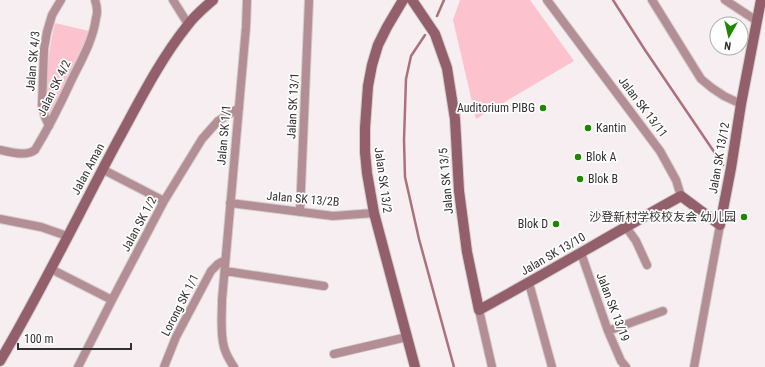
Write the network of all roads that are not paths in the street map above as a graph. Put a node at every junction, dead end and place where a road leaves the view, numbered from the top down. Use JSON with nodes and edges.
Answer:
{"nodes":[{"id":1,"x":61,"y":0,"type":"edge"},
{"id":2,"x":95,"y":0,"type":"edge"},
{"id":3,"x":173,"y":0,"type":"edge"},
{"id":4,"x":213,"y":0,"type":"edge"},
{"id":5,"x":247,"y":0,"type":"edge"},
{"id":6,"x":309,"y":0,"type":"edge"},
{"id":7,"x":403,"y":0,"type":"edge"},
{"id":8,"x":412,"y":0,"type":"edge"},
{"id":9,"x":547,"y":0,"type":"edge"},
{"id":10,"x":652,"y":0,"type":"edge"},
{"id":11,"x":725,"y":0,"type":"edge"},
{"id":12,"x":761,"y":0,"type":"edge"},
{"id":13,"x":757,"y":21,"type":"junction"},
{"id":14,"x":188,"y":24,"type":"junction"},
{"id":15,"x":741,"y":104,"type":"junction"},
{"id":16,"x":239,"y":108,"type":"junction"},
{"id":17,"x":49,"y":126,"type":"junction"},
{"id":18,"x":0,"y":150,"type":"edge"},
{"id":19,"x":102,"y":169,"type":"junction"},
{"id":20,"x":681,"y":196,"type":"junction"},
{"id":21,"x":164,"y":202,"type":"junction"},
{"id":22,"x":230,"y":203,"type":"junction"},
{"id":23,"x":300,"y":212,"type":"junction"},
{"id":24,"x":374,"y":213,"type":"junction"},
{"id":25,"x":0,"y":219,"type":"edge"},
{"id":26,"x":720,"y":225,"type":"junction"},
{"id":27,"x":626,"y":227,"type":"junction"},
{"id":28,"x":67,"y":236,"type":"junction"},
{"id":29,"x":581,"y":253,"type":"junction"},
{"id":30,"x":225,"y":260,"type":"junction"},
{"id":31,"x":647,"y":266,"type":"dead end"},
{"id":32,"x":50,"y":269,"type":"junction"},
{"id":33,"x":225,"y":271,"type":"junction"},
{"id":34,"x":529,"y":283,"type":"junction"},
{"id":35,"x":324,"y":286,"type":"dead end"},
{"id":36,"x":112,"y":300,"type":"junction"},
{"id":37,"x":479,"y":310,"type":"junction"},
{"id":38,"x":663,"y":311,"type":"dead end"},
{"id":39,"x":608,"y":331,"type":"junction"},
{"id":40,"x":407,"y":337,"type":"junction"},
{"id":41,"x":334,"y":354,"type":"dead end"},
{"id":42,"x":0,"y":361,"type":"edge"},
{"id":43,"x":78,"y":367,"type":"edge"},
{"id":44,"x":164,"y":367,"type":"edge"},
{"id":45,"x":234,"y":367,"type":"edge"},
{"id":46,"x":415,"y":367,"type":"edge"},
{"id":47,"x":492,"y":367,"type":"edge"},
{"id":48,"x":552,"y":367,"type":"edge"},
{"id":49,"x":626,"y":367,"type":"edge"},
{"id":50,"x":694,"y":367,"type":"edge"}],
"edges":[{"from":1,"to":17,"type":"street","name":"Jalan SK 4/3"},
{"from":2,"to":17,"type":"street","name":"Jalan SK 4/2"},
{"from":3,"to":14,"type":"street"},
{"from":4,"to":14,"type":"street","name":"Jalan Aman"},
{"from":5,"to":16,"type":"street","name":"Jalan SK 1/1"},
{"from":6,"to":23,"type":"street","name":"Jalan SK 13/1"},
{"from":7,"to":24,"type":"street","name":"Jalan SK 13/2"},
{"from":8,"to":37,"type":"street","name":"Jalan SK 13/5"},
{"from":9,"to":20,"type":"street","name":"Jalan SK 13/11"},
{"from":10,"to":15,"type":"street"},
{"from":11,"to":13,"type":"street"},
{"from":12,"to":13,"type":"street","name":"Jalan SK 13/12"},
{"from":13,"to":15,"type":"street","name":"Jalan SK 13/12"},
{"from":14,"to":19,"type":"street","name":"Jalan Aman"},
{"from":15,"to":26,"type":"street","name":"Jalan SK 13/12"},
{"from":16,"to":21,"type":"street","name":"Jalan SK 1/2"},
{"from":16,"to":22,"type":"street","name":"Jalan SK 1/1"},
{"from":17,"to":18,"type":"street","name":"Jalan SK 4/2"},
{"from":19,"to":21,"type":"street"},
{"from":19,"to":28,"type":"street","name":"Jalan Aman"},
{"from":20,"to":26,"type":"street"},
{"from":20,"to":27,"type":"street","name":"Jalan SK 13/10"},
{"from":21,"to":36,"type":"street","name":"Jalan SK 1/2"},
{"from":22,"to":23,"type":"street","name":"Jalan SK 13/2B"},
{"from":22,"to":30,"type":"street","name":"Jalan SK 1/1"},
{"from":23,"to":24,"type":"street","name":"Jalan SK 13/2B"},
{"from":24,"to":40,"type":"street","name":"Jalan SK 13/2"},
{"from":25,"to":28,"type":"street"},
{"from":26,"to":50,"type":"street","name":"Jalan SK 13/12"},
{"from":27,"to":29,"type":"street","name":"Jalan SK 13/10"},
{"from":27,"to":31,"type":"street"},
{"from":28,"to":32,"type":"street","name":"Jalan Aman"},
{"from":29,"to":34,"type":"street","name":"Jalan SK 13/10"},
{"from":29,"to":39,"type":"street","name":"Jalan SK 13/19"},
{"from":30,"to":33,"type":"street","name":"Jalan SK 1/1"},
{"from":30,"to":44,"type":"street","name":"Lorong SK 1/1"},
{"from":32,"to":36,"type":"street"},
{"from":32,"to":42,"type":"street","name":"Jalan Aman"},
{"from":33,"to":35,"type":"street"},
{"from":33,"to":45,"type":"street","name":"Jalan SK 1/1"},
{"from":34,"to":37,"type":"street","name":"Jalan SK 13/10"},
{"from":34,"to":48,"type":"street"},
{"from":36,"to":43,"type":"street","name":"Jalan SK 1/2"},
{"from":37,"to":47,"type":"street","name":"Jalan SK 13/5"},
{"from":38,"to":39,"type":"street"},
{"from":39,"to":49,"type":"street","name":"Jalan SK 13/19"},
{"from":40,"to":41,"type":"street"},
{"from":40,"to":46,"type":"street","name":"Jalan SK 13/2"}]}
